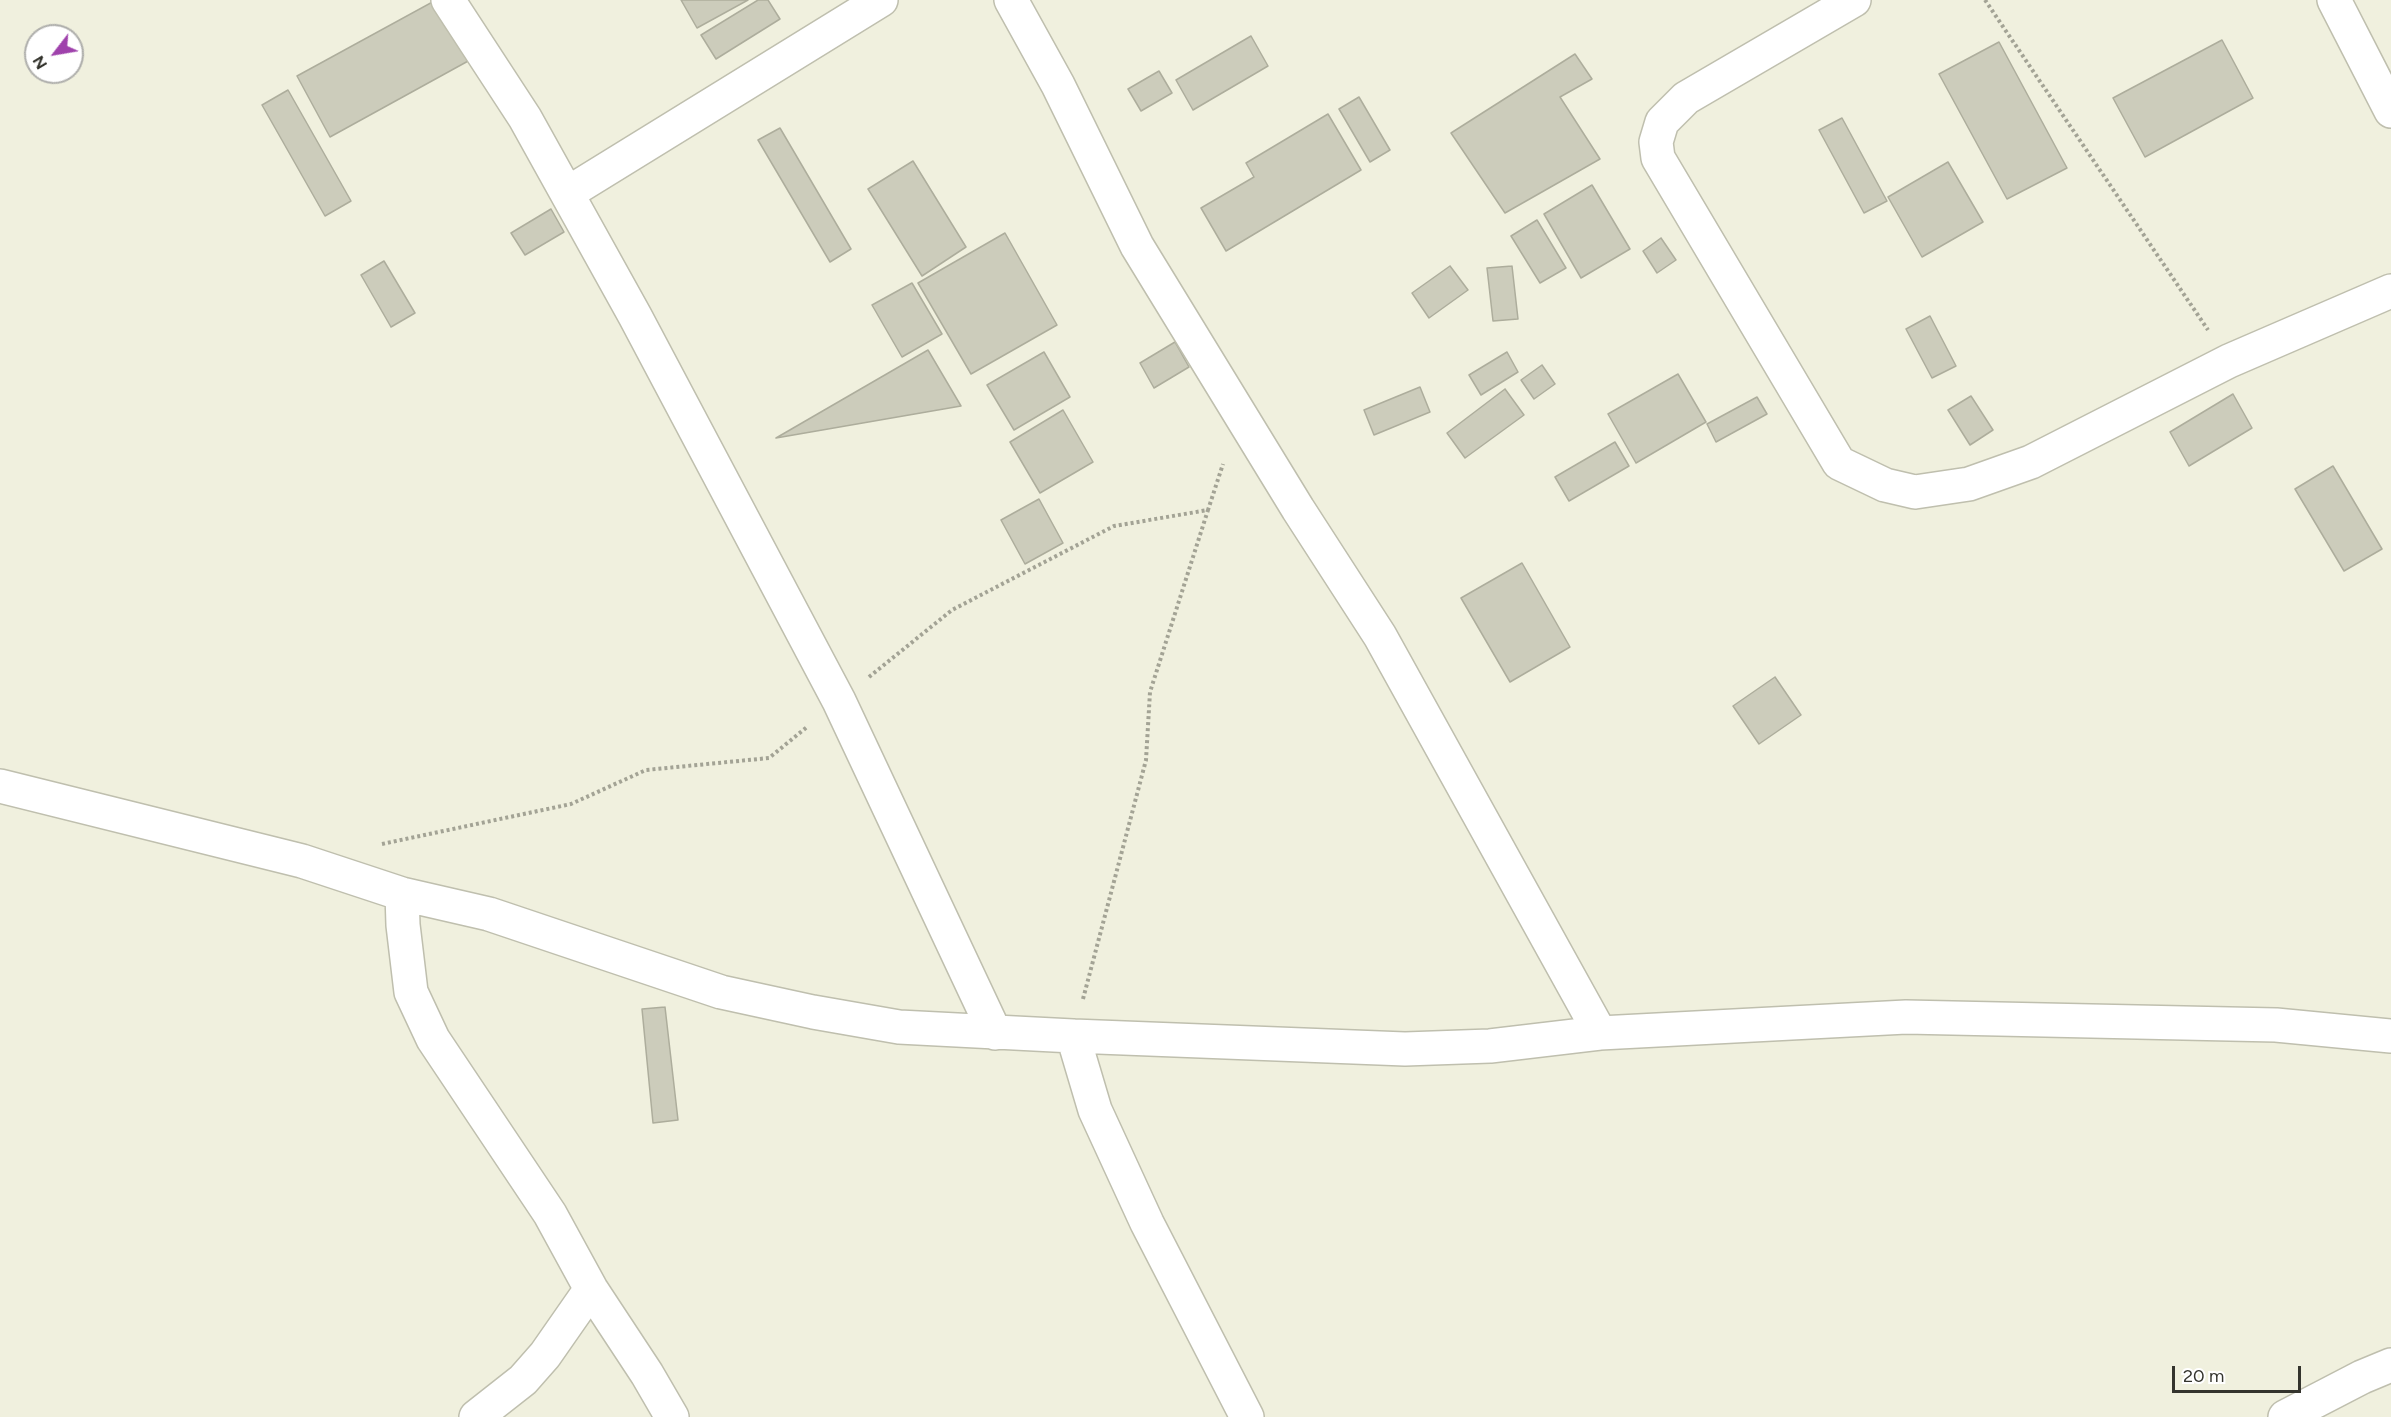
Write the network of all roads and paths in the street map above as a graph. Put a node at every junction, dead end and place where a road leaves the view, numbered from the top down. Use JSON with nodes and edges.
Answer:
{"nodes":[{"id":1,"x":448,"y":0,"type":"edge"},
{"id":2,"x":881,"y":0,"type":"edge"},
{"id":3,"x":1011,"y":0,"type":"edge"},
{"id":4,"x":1854,"y":0,"type":"edge"},
{"id":5,"x":1985,"y":0,"type":"edge"},
{"id":6,"x":2334,"y":0,"type":"edge"},
{"id":7,"x":2391,"y":111,"type":"edge"},
{"id":8,"x":568,"y":193,"type":"junction"},
{"id":9,"x":2391,"y":291,"type":"edge"},
{"id":10,"x":2229,"y":361,"type":"junction"},
{"id":11,"x":1239,"y":413,"type":"junction"},
{"id":12,"x":1208,"y":510,"type":"junction"},
{"id":13,"x":839,"y":701,"type":"junction"},
{"id":14,"x":0,"y":786,"type":"edge"},
{"id":15,"x":372,"y":846,"type":"dead end"},
{"id":16,"x":402,"y":894,"type":"junction"},
{"id":17,"x":995,"y":1033,"type":"junction"},
{"id":18,"x":1600,"y":1033,"type":"junction"},
{"id":19,"x":1073,"y":1036,"type":"junction"},
{"id":20,"x":2391,"y":1036,"type":"edge"},
{"id":21,"x":591,"y":1289,"type":"junction"},
{"id":22,"x":2391,"y":1365,"type":"edge"},
{"id":23,"x":476,"y":1417,"type":"edge"},
{"id":24,"x":672,"y":1417,"type":"edge"},
{"id":25,"x":1246,"y":1417,"type":"edge"},
{"id":26,"x":2285,"y":1417,"type":"edge"}],
"edges":[{"from":1,"to":8,"type":"street"},
{"from":2,"to":8,"type":"street"},
{"from":3,"to":11,"type":"street"},
{"from":4,"to":10,"type":"street"},
{"from":5,"to":10,"type":"path"},
{"from":6,"to":7,"type":"street"},
{"from":8,"to":13,"type":"street"},
{"from":9,"to":10,"type":"street"},
{"from":11,"to":12,"type":"path"},
{"from":11,"to":18,"type":"street"},
{"from":12,"to":13,"type":"path"},
{"from":12,"to":19,"type":"path"},
{"from":13,"to":15,"type":"path"},
{"from":13,"to":17,"type":"street"},
{"from":14,"to":16,"type":"street"},
{"from":16,"to":17,"type":"street"},
{"from":16,"to":21,"type":"street"},
{"from":17,"to":19,"type":"street"},
{"from":18,"to":19,"type":"street"},
{"from":18,"to":20,"type":"street"},
{"from":19,"to":25,"type":"street"},
{"from":21,"to":23,"type":"street"},
{"from":21,"to":24,"type":"street"},
{"from":22,"to":26,"type":"street"}]}
